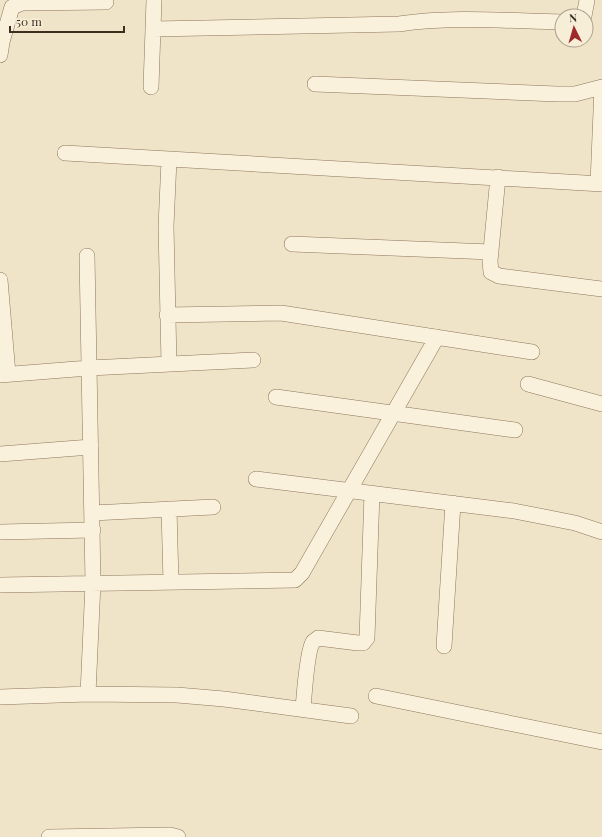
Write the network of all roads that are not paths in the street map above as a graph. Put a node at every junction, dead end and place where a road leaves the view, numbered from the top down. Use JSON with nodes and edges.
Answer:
{"nodes":[{"id":1,"x":154,"y":0,"type":"edge"},
{"id":2,"x":106,"y":2,"type":"dead end"},
{"id":3,"x":16,"y":3,"type":"edge"},
{"id":4,"x":554,"y":22,"type":"edge"},
{"id":5,"x":153,"y":29,"type":"junction"},
{"id":6,"x":0,"y":55,"type":"edge"},
{"id":7,"x":315,"y":84,"type":"dead end"},
{"id":8,"x":151,"y":86,"type":"dead end"},
{"id":9,"x":602,"y":87,"type":"edge"},
{"id":10,"x":65,"y":153,"type":"dead end"},
{"id":11,"x":169,"y":160,"type":"junction"},
{"id":12,"x":498,"y":177,"type":"junction"},
{"id":13,"x":600,"y":184,"type":"edge"},
{"id":14,"x":292,"y":244,"type":"dead end"},
{"id":15,"x":491,"y":252,"type":"junction"},
{"id":16,"x":87,"y":256,"type":"dead end"},
{"id":17,"x":0,"y":280,"type":"edge"},
{"id":18,"x":602,"y":289,"type":"edge"},
{"id":19,"x":168,"y":315,"type":"junction"},
{"id":20,"x":437,"y":337,"type":"junction"},
{"id":21,"x":532,"y":352,"type":"dead end"},
{"id":22,"x":253,"y":360,"type":"dead end"},
{"id":23,"x":169,"y":364,"type":"junction"},
{"id":24,"x":89,"y":368,"type":"junction"},
{"id":25,"x":4,"y":374,"type":"edge"},
{"id":26,"x":528,"y":384,"type":"dead end"},
{"id":27,"x":276,"y":397,"type":"dead end"},
{"id":28,"x":602,"y":404,"type":"edge"},
{"id":29,"x":393,"y":413,"type":"junction"},
{"id":30,"x":515,"y":430,"type":"dead end"},
{"id":31,"x":91,"y":447,"type":"junction"},
{"id":32,"x":0,"y":454,"type":"edge"},
{"id":33,"x":256,"y":479,"type":"dead end"},
{"id":34,"x":349,"y":490,"type":"junction"},
{"id":35,"x":372,"y":493,"type":"junction"},
{"id":36,"x":453,"y":503,"type":"junction"},
{"id":37,"x":213,"y":507,"type":"dead end"},
{"id":38,"x":169,"y":509,"type":"junction"},
{"id":39,"x":92,"y":513,"type":"junction"},
{"id":40,"x":93,"y":530,"type":"junction"},
{"id":41,"x":0,"y":532,"type":"edge"},
{"id":42,"x":602,"y":532,"type":"edge"},
{"id":43,"x":171,"y":582,"type":"junction"},
{"id":44,"x":94,"y":583,"type":"junction"},
{"id":45,"x":0,"y":585,"type":"edge"},
{"id":46,"x":444,"y":646,"type":"dead end"},
{"id":47,"x":88,"y":694,"type":"junction"},
{"id":48,"x":0,"y":696,"type":"edge"},
{"id":49,"x":376,"y":696,"type":"dead end"},
{"id":50,"x":303,"y":709,"type":"junction"},
{"id":51,"x":351,"y":716,"type":"dead end"},
{"id":52,"x":602,"y":742,"type":"edge"},
{"id":53,"x":49,"y":837,"type":"edge"},
{"id":54,"x":178,"y":837,"type":"edge"}],
"edges":[{"from":1,"to":5,"type":"street"},
{"from":2,"to":3,"type":"street"},
{"from":3,"to":6,"type":"street"},
{"from":4,"to":5,"type":"street"},
{"from":5,"to":8,"type":"street"},
{"from":7,"to":9,"type":"street"},
{"from":9,"to":13,"type":"street"},
{"from":10,"to":11,"type":"street"},
{"from":11,"to":12,"type":"street"},
{"from":11,"to":19,"type":"street"},
{"from":12,"to":13,"type":"street"},
{"from":12,"to":15,"type":"street"},
{"from":14,"to":15,"type":"street"},
{"from":15,"to":18,"type":"street"},
{"from":16,"to":24,"type":"street"},
{"from":17,"to":25,"type":"street"},
{"from":19,"to":20,"type":"street"},
{"from":19,"to":23,"type":"street"},
{"from":20,"to":21,"type":"street"},
{"from":20,"to":29,"type":"street"},
{"from":22,"to":23,"type":"street"},
{"from":23,"to":24,"type":"street"},
{"from":24,"to":25,"type":"street"},
{"from":24,"to":31,"type":"street"},
{"from":26,"to":28,"type":"street"},
{"from":27,"to":29,"type":"street"},
{"from":29,"to":30,"type":"street"},
{"from":29,"to":34,"type":"street"},
{"from":31,"to":32,"type":"street"},
{"from":31,"to":39,"type":"street"},
{"from":33,"to":34,"type":"street"},
{"from":34,"to":35,"type":"street"},
{"from":34,"to":43,"type":"street"},
{"from":35,"to":36,"type":"street"},
{"from":35,"to":50,"type":"street"},
{"from":36,"to":42,"type":"street"},
{"from":36,"to":46,"type":"street"},
{"from":37,"to":38,"type":"street"},
{"from":38,"to":39,"type":"street"},
{"from":38,"to":43,"type":"street"},
{"from":39,"to":40,"type":"street"},
{"from":40,"to":41,"type":"street"},
{"from":40,"to":44,"type":"street"},
{"from":43,"to":44,"type":"street"},
{"from":44,"to":45,"type":"street"},
{"from":44,"to":47,"type":"street"},
{"from":47,"to":48,"type":"street"},
{"from":47,"to":50,"type":"street"},
{"from":49,"to":52,"type":"street"},
{"from":50,"to":51,"type":"street"},
{"from":53,"to":54,"type":"street"}]}
